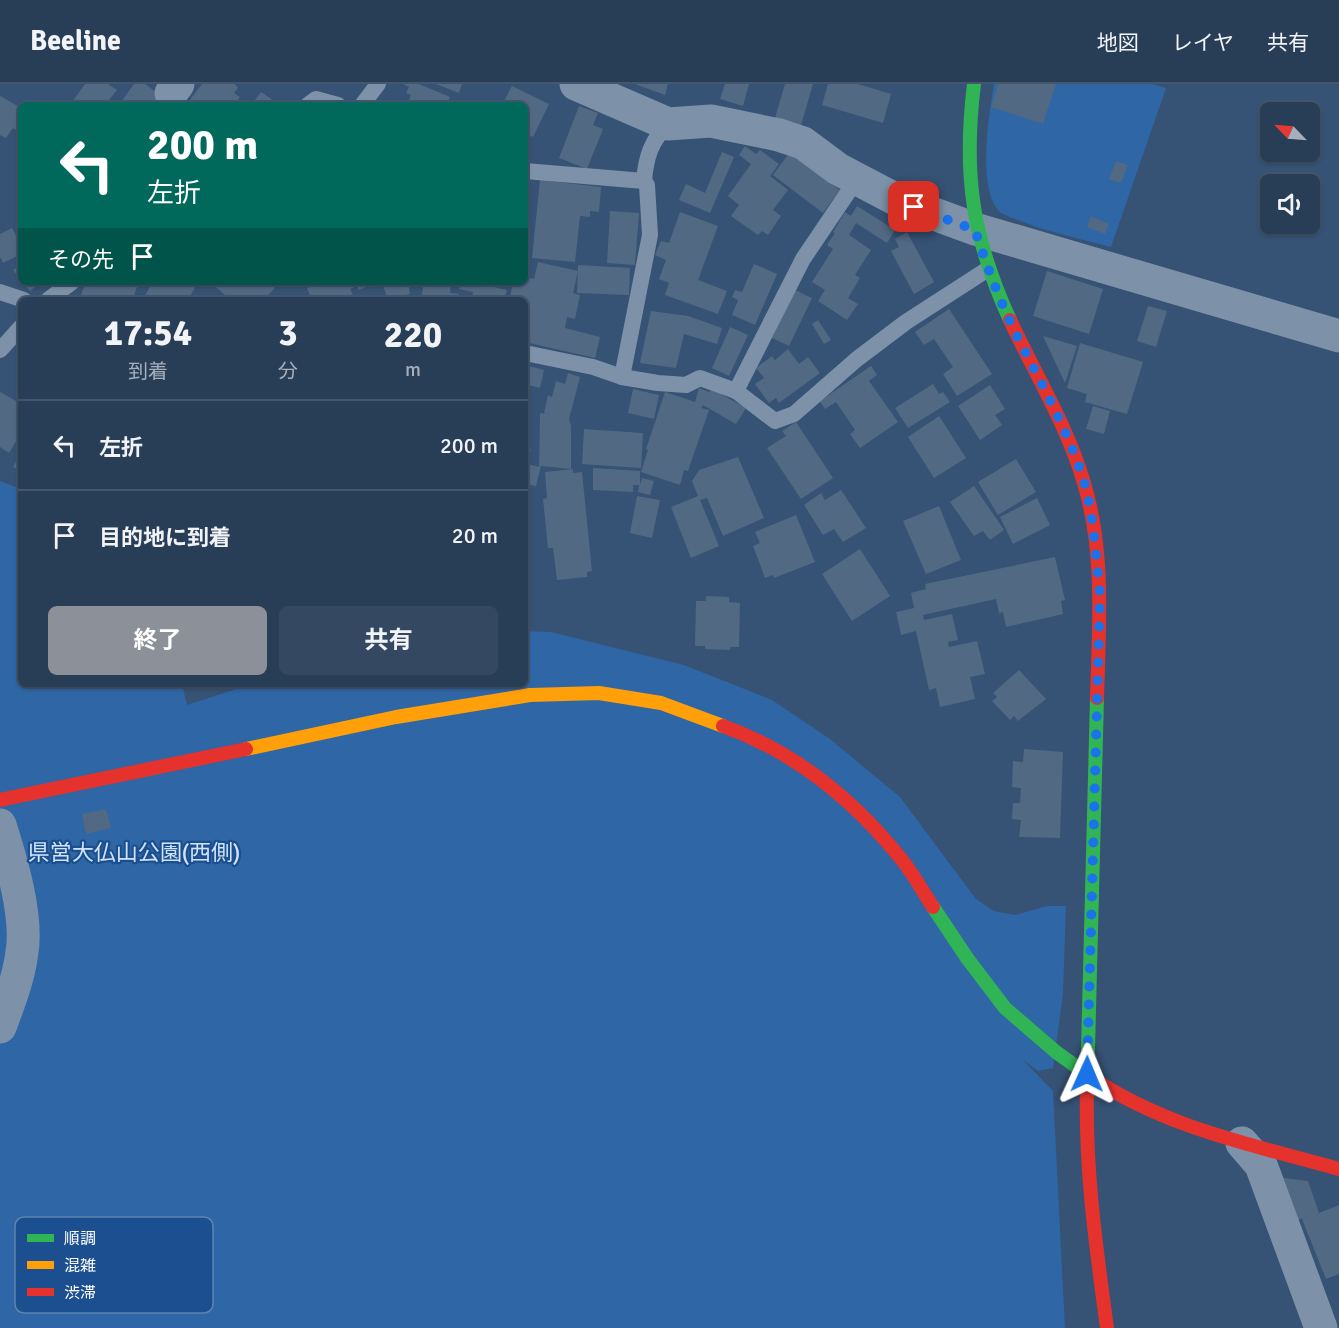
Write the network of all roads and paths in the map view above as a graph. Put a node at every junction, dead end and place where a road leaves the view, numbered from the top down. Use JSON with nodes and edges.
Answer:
{"nodes":[{"id":1,"x":378,"y":84,"type":"edge"},
{"id":2,"x":576,"y":84,"type":"edge"},
{"id":3,"x":974,"y":84,"type":"edge"},
{"id":4,"x":312,"y":102,"type":"edge"},
{"id":5,"x":327,"y":102,"type":"edge"},
{"id":6,"x":364,"y":102,"type":"edge"},
{"id":7,"x":668,"y":124,"type":"junction"},
{"id":8,"x":528,"y":171,"type":"edge"},
{"id":9,"x":857,"y":179,"type":"junction"},
{"id":10,"x":644,"y":181,"type":"junction"},
{"id":11,"x":975,"y":230,"type":"junction"},
{"id":12,"x":988,"y":268,"type":"junction"},
{"id":13,"x":68,"y":285,"type":"edge"},
{"id":14,"x":0,"y":292,"type":"edge"},
{"id":15,"x":52,"y":297,"type":"edge"},
{"id":16,"x":18,"y":298,"type":"edge"},
{"id":17,"x":18,"y":330,"type":"edge"},
{"id":18,"x":1339,"y":336,"type":"edge"},
{"id":19,"x":0,"y":350,"type":"edge"},
{"id":20,"x":528,"y":354,"type":"edge"},
{"id":21,"x":622,"y":377,"type":"junction"},
{"id":22,"x":736,"y":391,"type":"junction"},
{"id":23,"x":0,"y":800,"type":"edge"},
{"id":24,"x":0,"y":825,"type":"edge"},
{"id":25,"x":0,"y":1027,"type":"edge"},
{"id":26,"x":1087,"y":1074,"type":"junction"},
{"id":27,"x":1242,"y":1143,"type":"junction"},
{"id":28,"x":1339,"y":1169,"type":"edge"},
{"id":29,"x":1107,"y":1328,"type":"edge"},
{"id":30,"x":1321,"y":1328,"type":"edge"}],
"edges":[{"from":1,"to":6,"type":"lane"},
{"from":2,"to":7,"type":"street"},
{"from":3,"to":11,"type":"street"},
{"from":4,"to":5,"type":"lane"},
{"from":7,"to":9,"type":"street"},
{"from":7,"to":10,"type":"lane"},
{"from":8,"to":10,"type":"lane"},
{"from":9,"to":11,"type":"street"},
{"from":9,"to":22,"type":"lane"},
{"from":10,"to":21,"type":"lane"},
{"from":11,"to":12,"type":"street"},
{"from":11,"to":18,"type":"street"},
{"from":12,"to":22,"type":"lane"},
{"from":12,"to":26,"type":"street"},
{"from":13,"to":15,"type":"lane"},
{"from":14,"to":16,"type":"lane"},
{"from":17,"to":19,"type":"lane"},
{"from":20,"to":21,"type":"lane"},
{"from":21,"to":22,"type":"lane"},
{"from":23,"to":26,"type":"street"},
{"from":24,"to":25,"type":"street"},
{"from":26,"to":27,"type":"street"},
{"from":26,"to":29,"type":"street"},
{"from":27,"to":28,"type":"street"},
{"from":27,"to":30,"type":"street"}]}
